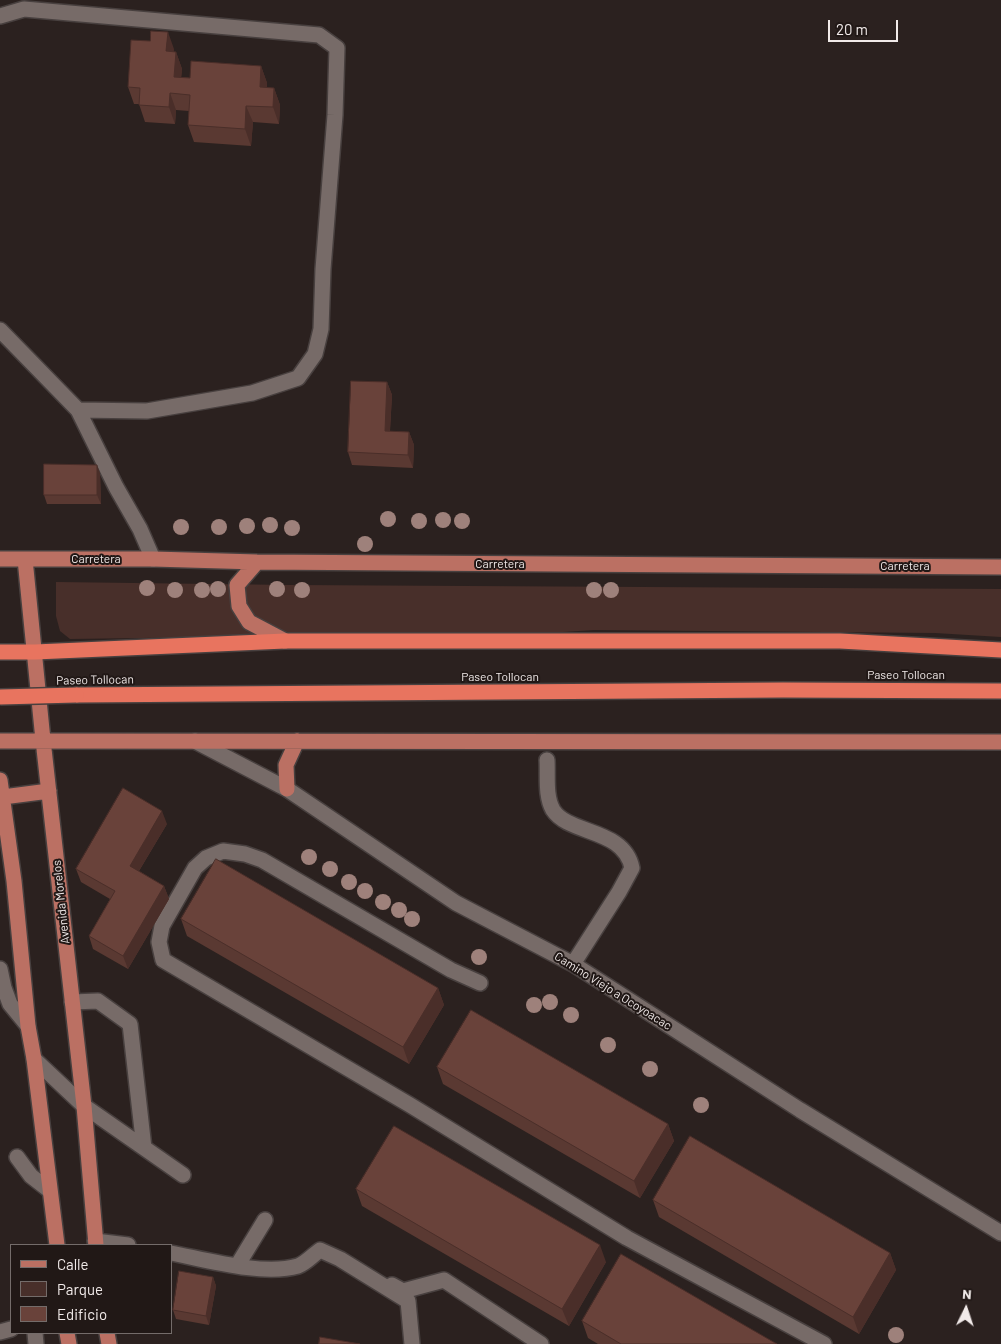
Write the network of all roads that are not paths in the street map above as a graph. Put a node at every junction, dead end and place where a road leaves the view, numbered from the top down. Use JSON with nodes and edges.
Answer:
{"nodes":[{"id":1,"x":0,"y":16,"type":"edge"},
{"id":2,"x":0,"y":330,"type":"edge"},
{"id":3,"x":78,"y":410,"type":"junction"},
{"id":4,"x":153,"y":558,"type":"junction"},
{"id":5,"x":25,"y":559,"type":"junction"},
{"id":6,"x":0,"y":560,"type":"edge"},
{"id":7,"x":257,"y":562,"type":"junction"},
{"id":8,"x":1001,"y":567,"type":"edge"},
{"id":9,"x":285,"y":641,"type":"junction"},
{"id":10,"x":1001,"y":650,"type":"edge"},
{"id":11,"x":0,"y":652,"type":"edge"},
{"id":12,"x":35,"y":652,"type":"junction"},
{"id":13,"x":1001,"y":691,"type":"edge"},
{"id":14,"x":0,"y":697,"type":"edge"},
{"id":15,"x":43,"y":740,"type":"junction"},
{"id":16,"x":0,"y":741,"type":"edge"},
{"id":17,"x":195,"y":741,"type":"junction"},
{"id":18,"x":297,"y":741,"type":"junction"},
{"id":19,"x":1001,"y":742,"type":"edge"},
{"id":20,"x":547,"y":760,"type":"dead end"},
{"id":21,"x":0,"y":780,"type":"edge"},
{"id":22,"x":287,"y":790,"type":"junction"},
{"id":23,"x":49,"y":792,"type":"junction"},
{"id":24,"x":3,"y":797,"type":"junction"},
{"id":25,"x":573,"y":964,"type":"junction"},
{"id":26,"x":0,"y":969,"type":"edge"},
{"id":27,"x":480,"y":983,"type":"dead end"},
{"id":28,"x":72,"y":1002,"type":"junction"},
{"id":29,"x":28,"y":1026,"type":"junction"},
{"id":30,"x":34,"y":1059,"type":"junction"},
{"id":31,"x":84,"y":1106,"type":"junction"},
{"id":32,"x":144,"y":1148,"type":"junction"},
{"id":33,"x":17,"y":1157,"type":"dead end"},
{"id":34,"x":183,"y":1175,"type":"dead end"},
{"id":35,"x":49,"y":1190,"type":"junction"},
{"id":36,"x":265,"y":1220,"type":"dead end"},
{"id":37,"x":1001,"y":1232,"type":"edge"},
{"id":38,"x":95,"y":1243,"type":"edge"},
{"id":39,"x":57,"y":1244,"type":"edge"},
{"id":40,"x":112,"y":1244,"type":"edge"},
{"id":41,"x":330,"y":1252,"type":"junction"},
{"id":42,"x":172,"y":1253,"type":"edge"},
{"id":43,"x":237,"y":1266,"type":"junction"},
{"id":44,"x":412,"y":1344,"type":"edge"},
{"id":45,"x":540,"y":1344,"type":"edge"},
{"id":46,"x":824,"y":1344,"type":"edge"}],
"edges":[{"from":1,"to":3,"type":"street"},
{"from":2,"to":3,"type":"street"},
{"from":3,"to":4,"type":"street"},
{"from":4,"to":5,"type":"main road","name":"Carretera"},
{"from":4,"to":7,"type":"main road","name":"Carretera"},
{"from":5,"to":6,"type":"main road","name":"Carretera"},
{"from":5,"to":12,"type":"main road","name":"Avenida Morelos"},
{"from":7,"to":8,"type":"main road","name":"Carretera"},
{"from":7,"to":9,"type":"main road"},
{"from":9,"to":10,"type":"highway"},
{"from":9,"to":12,"type":"highway"},
{"from":11,"to":12,"type":"highway"},
{"from":12,"to":15,"type":"main road","name":"Avenida Morelos"},
{"from":13,"to":14,"type":"highway","name":"Paseo Tollocan","bridge":true},
{"from":15,"to":16,"type":"main road"},
{"from":15,"to":17,"type":"main road"},
{"from":15,"to":23,"type":"main road","name":"Avenida Morelos"},
{"from":17,"to":18,"type":"main road"},
{"from":17,"to":22,"type":"street","name":"Camino Viejo a Ocoyoacac"},
{"from":18,"to":19,"type":"main road"},
{"from":18,"to":22,"type":"main road"},
{"from":20,"to":25,"type":"street"},
{"from":21,"to":24,"type":"main road"},
{"from":22,"to":25,"type":"street","name":"Camino Viejo a Ocoyoacac"},
{"from":23,"to":24,"type":"main road"},
{"from":23,"to":28,"type":"main road","name":"Avenida Morelos"},
{"from":24,"to":29,"type":"main road"},
{"from":25,"to":37,"type":"street","name":"Camino Viejo a Ocoyoacac"},
{"from":26,"to":29,"type":"street"},
{"from":27,"to":46,"type":"street"},
{"from":28,"to":31,"type":"main road","name":"Avenida Morelos"},
{"from":28,"to":32,"type":"street"},
{"from":29,"to":30,"type":"main road"},
{"from":30,"to":31,"type":"street"},
{"from":30,"to":35,"type":"main road"},
{"from":31,"to":32,"type":"street"},
{"from":31,"to":38,"type":"main road","name":"Avenida Morelos"},
{"from":32,"to":34,"type":"street"},
{"from":33,"to":35,"type":"street"},
{"from":35,"to":39,"type":"main road"},
{"from":36,"to":43,"type":"street"},
{"from":38,"to":40,"type":"street"},
{"from":41,"to":43,"type":"street"},
{"from":41,"to":44,"type":"street"},
{"from":41,"to":45,"type":"street"},
{"from":42,"to":43,"type":"street"}]}
